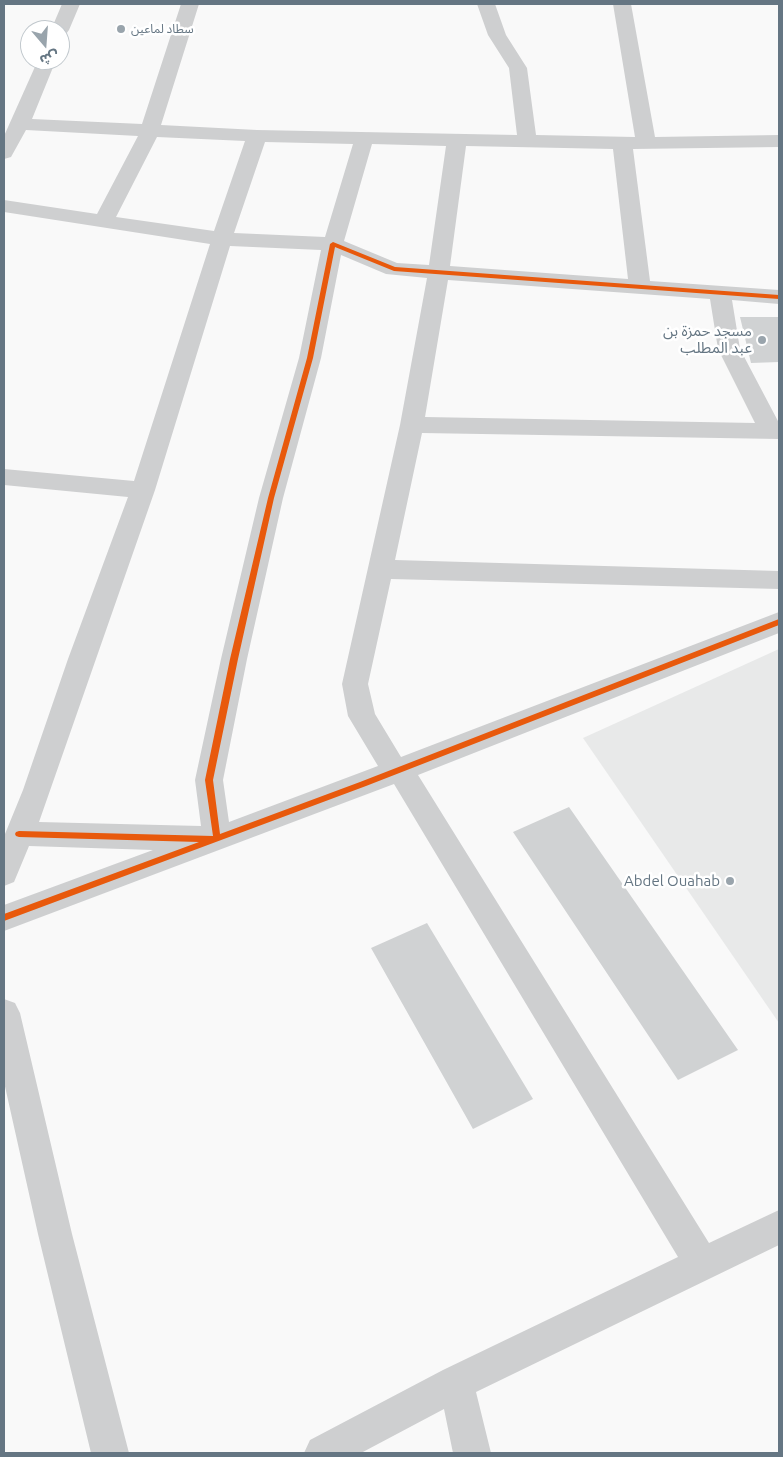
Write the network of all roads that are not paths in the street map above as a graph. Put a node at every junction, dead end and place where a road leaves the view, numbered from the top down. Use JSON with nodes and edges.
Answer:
{"nodes":[{"id":1,"x":71,"y":4,"type":"edge"},
{"id":2,"x":190,"y":4,"type":"edge"},
{"id":3,"x":486,"y":4,"type":"edge"},
{"id":4,"x":622,"y":4,"type":"edge"},
{"id":5,"x":64,"y":20,"type":"edge"},
{"id":6,"x":44,"y":70,"type":"edge"},
{"id":7,"x":20,"y":124,"type":"junction"},
{"id":8,"x":150,"y":131,"type":"junction"},
{"id":9,"x":257,"y":136,"type":"junction"},
{"id":10,"x":364,"y":138,"type":"junction"},
{"id":11,"x":457,"y":140,"type":"junction"},
{"id":12,"x":527,"y":141,"type":"junction"},
{"id":13,"x":779,"y":141,"type":"edge"},
{"id":14,"x":622,"y":143,"type":"junction"},
{"id":15,"x":646,"y":143,"type":"junction"},
{"id":16,"x":4,"y":153,"type":"edge"},
{"id":17,"x":4,"y":206,"type":"edge"},
{"id":18,"x":104,"y":221,"type":"junction"},
{"id":19,"x":222,"y":239,"type":"junction"},
{"id":20,"x":334,"y":244,"type":"junction"},
{"id":21,"x":439,"y":272,"type":"junction"},
{"id":22,"x":640,"y":288,"type":"junction"},
{"id":23,"x":720,"y":293,"type":"junction"},
{"id":24,"x":779,"y":297,"type":"edge"},
{"id":25,"x":412,"y":425,"type":"junction"},
{"id":26,"x":775,"y":431,"type":"edge"},
{"id":27,"x":4,"y":478,"type":"edge"},
{"id":28,"x":143,"y":490,"type":"junction"},
{"id":29,"x":380,"y":570,"type":"junction"},
{"id":30,"x":779,"y":580,"type":"edge"},
{"id":31,"x":779,"y":622,"type":"edge"},
{"id":32,"x":397,"y":771,"type":"junction"},
{"id":33,"x":217,"y":839,"type":"junction"},
{"id":34,"x":9,"y":857,"type":"edge"},
{"id":35,"x":4,"y":918,"type":"edge"},
{"id":36,"x":4,"y":1013,"type":"edge"},
{"id":37,"x":779,"y":1227,"type":"edge"},
{"id":38,"x":702,"y":1264,"type":"junction"},
{"id":39,"x":456,"y":1383,"type":"junction"},
{"id":40,"x":110,"y":1453,"type":"edge"},
{"id":41,"x":323,"y":1453,"type":"edge"},
{"id":42,"x":472,"y":1453,"type":"edge"}],
"edges":[{"from":1,"to":5,"type":"street"},
{"from":2,"to":8,"type":"street"},
{"from":3,"to":12,"type":"street"},
{"from":4,"to":15,"type":"street"},
{"from":6,"to":7,"type":"street"},
{"from":7,"to":8,"type":"street"},
{"from":7,"to":16,"type":"street"},
{"from":8,"to":9,"type":"street"},
{"from":8,"to":18,"type":"street"},
{"from":9,"to":10,"type":"street"},
{"from":9,"to":19,"type":"street"},
{"from":10,"to":11,"type":"street"},
{"from":10,"to":20,"type":"street"},
{"from":11,"to":12,"type":"street"},
{"from":11,"to":21,"type":"street"},
{"from":12,"to":14,"type":"street"},
{"from":13,"to":15,"type":"street"},
{"from":14,"to":15,"type":"street"},
{"from":14,"to":22,"type":"street"},
{"from":17,"to":18,"type":"street"},
{"from":18,"to":19,"type":"street"},
{"from":19,"to":20,"type":"street"},
{"from":19,"to":28,"type":"street"},
{"from":20,"to":21,"type":"street"},
{"from":20,"to":33,"type":"street"},
{"from":21,"to":22,"type":"street"},
{"from":21,"to":25,"type":"street"},
{"from":22,"to":23,"type":"street"},
{"from":23,"to":24,"type":"street"},
{"from":23,"to":26,"type":"street"},
{"from":25,"to":26,"type":"street"},
{"from":25,"to":29,"type":"street"},
{"from":27,"to":28,"type":"street"},
{"from":28,"to":34,"type":"street"},
{"from":29,"to":30,"type":"street"},
{"from":29,"to":32,"type":"street"},
{"from":31,"to":32,"type":"street"},
{"from":32,"to":33,"type":"street"},
{"from":32,"to":38,"type":"street"},
{"from":33,"to":34,"type":"street"},
{"from":33,"to":35,"type":"street"},
{"from":36,"to":40,"type":"street"},
{"from":37,"to":38,"type":"street"},
{"from":38,"to":39,"type":"street"},
{"from":39,"to":41,"type":"street"},
{"from":39,"to":42,"type":"street"}]}
